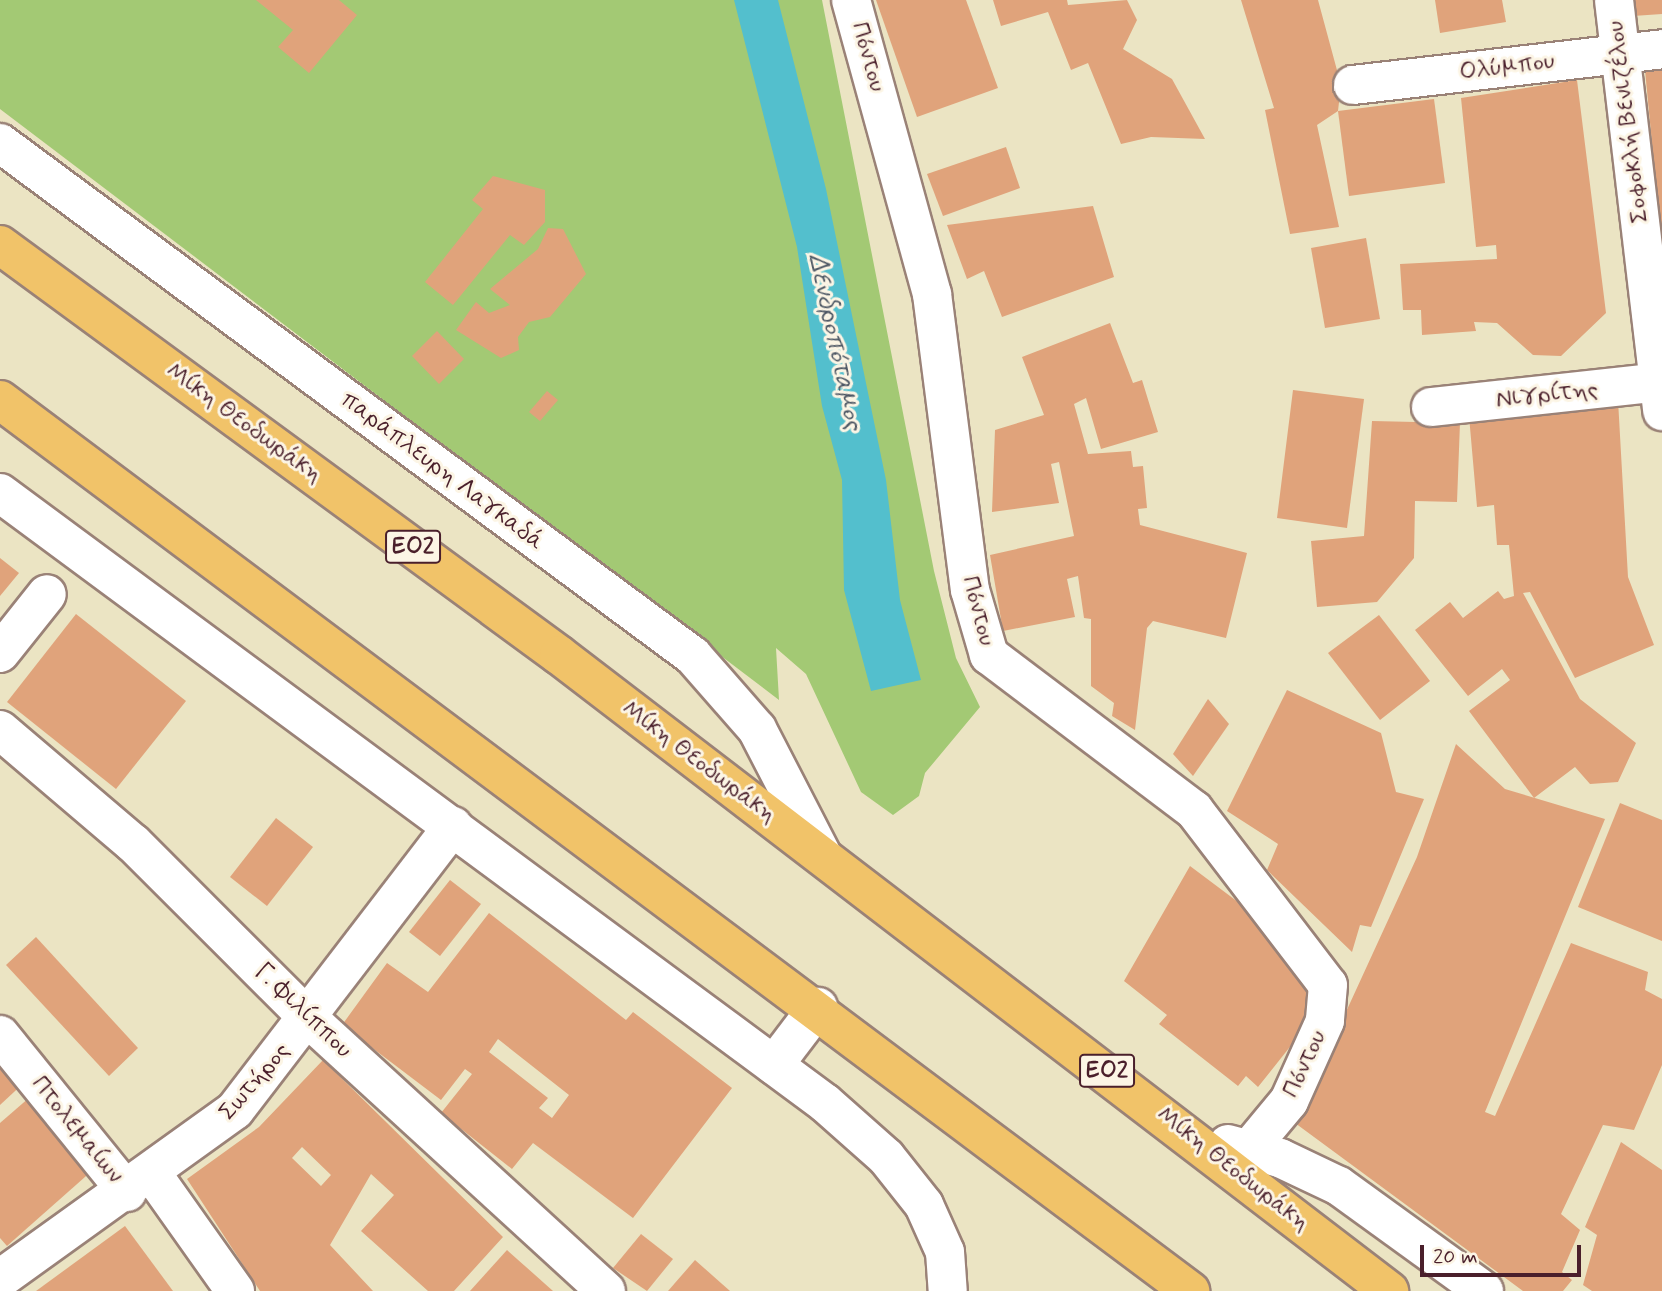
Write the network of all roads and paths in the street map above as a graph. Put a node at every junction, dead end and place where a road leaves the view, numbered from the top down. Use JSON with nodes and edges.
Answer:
{"nodes":[{"id":1,"x":851,"y":0,"type":"edge"},
{"id":2,"x":1614,"y":0,"type":"edge"},
{"id":3,"x":1662,"y":49,"type":"edge"},
{"id":4,"x":1620,"y":54,"type":"junction"},
{"id":5,"x":1353,"y":85,"type":"dead end"},
{"id":6,"x":0,"y":143,"type":"edge"},
{"id":7,"x":0,"y":245,"type":"edge"},
{"id":8,"x":1661,"y":392,"type":"edge"},
{"id":9,"x":0,"y":400,"type":"edge"},
{"id":10,"x":1431,"y":407,"type":"dead end"},
{"id":11,"x":0,"y":493,"type":"edge"},
{"id":12,"x":47,"y":594,"type":"dead end"},
{"id":13,"x":0,"y":653,"type":"edge"},
{"id":14,"x":0,"y":730,"type":"edge"},
{"id":15,"x":453,"y":826,"type":"junction"},
{"id":16,"x":822,"y":855,"type":"junction"},
{"id":17,"x":818,"y":1007,"type":"junction"},
{"id":18,"x":308,"y":1018,"type":"junction"},
{"id":19,"x":0,"y":1035,"type":"edge"},
{"id":20,"x":774,"y":1065,"type":"junction"},
{"id":21,"x":1191,"y":1136,"type":"junction"},
{"id":22,"x":1250,"y":1148,"type":"junction"},
{"id":23,"x":140,"y":1183,"type":"junction"},
{"id":24,"x":0,"y":1279,"type":"edge"},
{"id":25,"x":235,"y":1291,"type":"edge"},
{"id":26,"x":606,"y":1291,"type":"edge"},
{"id":27,"x":948,"y":1291,"type":"edge"},
{"id":28,"x":1190,"y":1291,"type":"edge"},
{"id":29,"x":1389,"y":1291,"type":"edge"},
{"id":30,"x":1484,"y":1291,"type":"edge"}],
"edges":[{"from":1,"to":22,"type":"street","name":"Πόντου"},
{"from":2,"to":4,"type":"street","name":"Σοφοκλή Βενιζέλου"},
{"from":3,"to":4,"type":"street","name":"Ολύμπου"},
{"from":4,"to":5,"type":"street","name":"Ολύμπου"},
{"from":4,"to":8,"type":"street","name":"Σοφοκλή Βενιζέλου"},
{"from":6,"to":16,"type":"street","name":"παράπλευρη Λαγκαδά"},
{"from":7,"to":16,"type":"highway","name":"Μίκη Θεοδωράκη","number":"ΕΟ2"},
{"from":8,"to":10,"type":"street","name":"Νιγρίτης"},
{"from":9,"to":17,"type":"highway"},
{"from":11,"to":15,"type":"street"},
{"from":12,"to":13,"type":"street"},
{"from":14,"to":18,"type":"street","name":"Γ. Φιλίππου"},
{"from":15,"to":18,"type":"street","name":"Σωτήρος"},
{"from":15,"to":20,"type":"street"},
{"from":16,"to":21,"type":"highway","name":"Μίκη Θεοδωράκη","number":"ΕΟ2"},
{"from":17,"to":20,"type":"street"},
{"from":17,"to":28,"type":"highway"},
{"from":18,"to":23,"type":"street","name":"Σωτήρος"},
{"from":18,"to":26,"type":"street","name":"Γ. Φιλίππου"},
{"from":19,"to":23,"type":"street","name":"Πτολεμαίων"},
{"from":20,"to":27,"type":"street"},
{"from":21,"to":22,"type":"street"},
{"from":21,"to":29,"type":"highway","name":"Μίκη Θεοδωράκη","number":"ΕΟ2"},
{"from":22,"to":30,"type":"street"},
{"from":23,"to":24,"type":"street","name":"Σωτήρος"},
{"from":23,"to":25,"type":"street","name":"Πτολεμαίων"}]}
